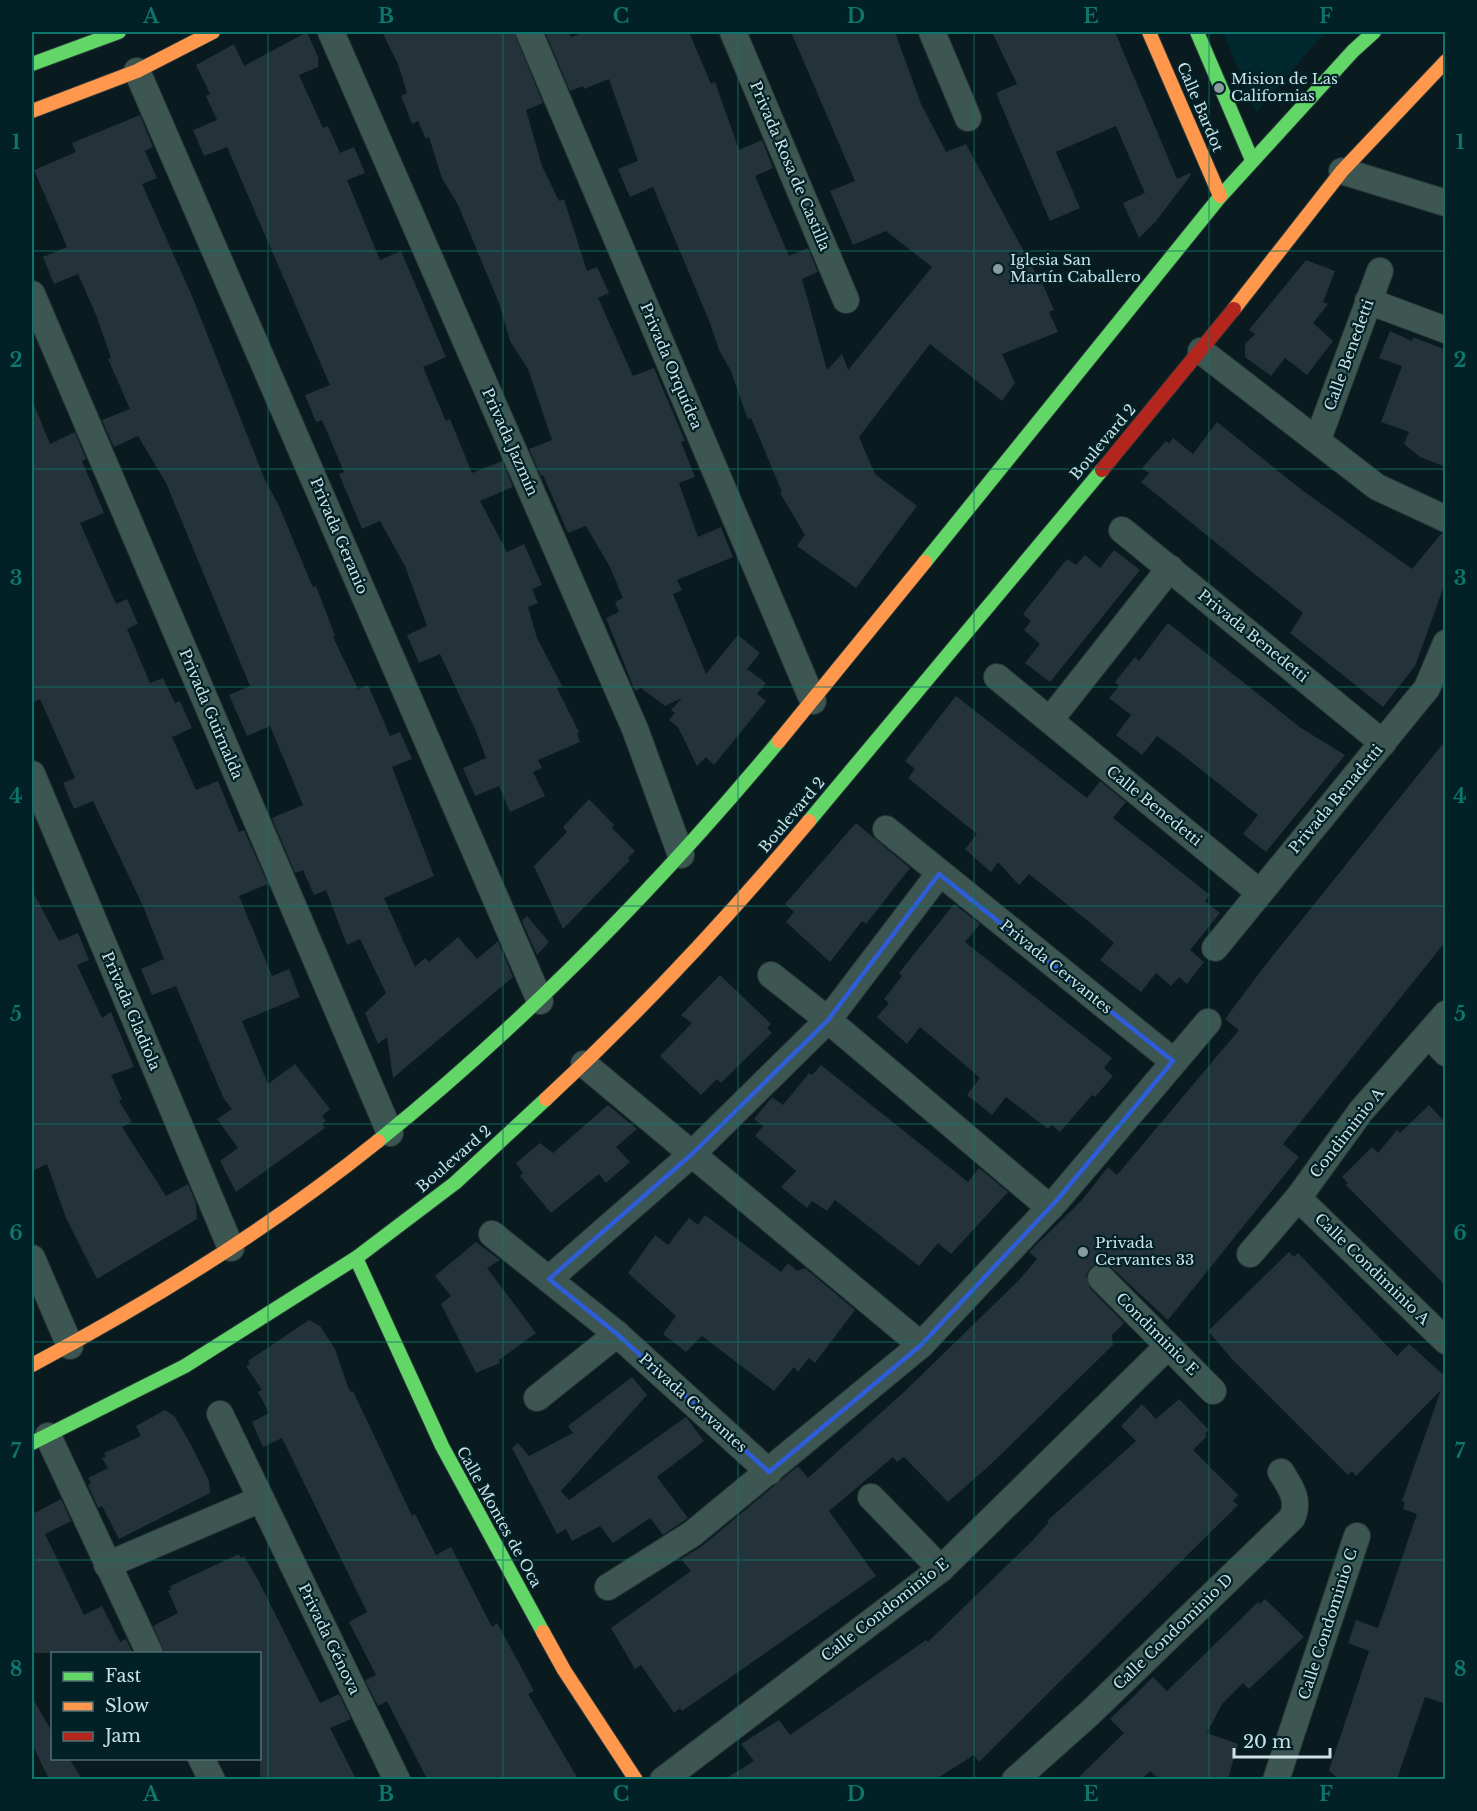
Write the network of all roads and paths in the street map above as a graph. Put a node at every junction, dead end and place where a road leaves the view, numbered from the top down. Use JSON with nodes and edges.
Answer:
{"nodes":[{"id":1,"x":119,"y":32,"type":"edge"},
{"id":2,"x":213,"y":32,"type":"edge"},
{"id":3,"x":331,"y":32,"type":"edge"},
{"id":4,"x":529,"y":32,"type":"edge"},
{"id":5,"x":733,"y":32,"type":"edge"},
{"id":6,"x":932,"y":32,"type":"edge"},
{"id":7,"x":1149,"y":32,"type":"edge"},
{"id":8,"x":1197,"y":32,"type":"edge"},
{"id":9,"x":1374,"y":32,"type":"edge"},
{"id":10,"x":1446,"y":61,"type":"edge"},
{"id":11,"x":32,"y":64,"type":"edge"},
{"id":12,"x":137,"y":71,"type":"junction"},
{"id":13,"x":32,"y":111,"type":"edge"},
{"id":14,"x":968,"y":118,"type":"dead end"},
{"id":15,"x":1252,"y":160,"type":"junction"},
{"id":16,"x":1342,"y":171,"type":"junction"},
{"id":17,"x":1220,"y":196,"type":"junction"},
{"id":18,"x":1446,"y":203,"type":"edge"},
{"id":19,"x":1380,"y":271,"type":"dead end"},
{"id":20,"x":32,"y":294,"type":"edge"},
{"id":21,"x":846,"y":300,"type":"dead end"},
{"id":22,"x":1368,"y":301,"type":"junction"},
{"id":23,"x":1446,"y":330,"type":"edge"},
{"id":24,"x":1201,"y":351,"type":"junction"},
{"id":25,"x":1318,"y":439,"type":"junction"},
{"id":26,"x":1446,"y":519,"type":"edge"},
{"id":27,"x":1122,"y":530,"type":"dead end"},
{"id":28,"x":1170,"y":568,"type":"junction"},
{"id":29,"x":1446,"y":643,"type":"edge"},
{"id":30,"x":997,"y":677,"type":"dead end"},
{"id":31,"x":813,"y":701,"type":"junction"},
{"id":32,"x":1050,"y":720,"type":"junction"},
{"id":33,"x":1383,"y":743,"type":"junction"},
{"id":34,"x":32,"y":774,"type":"edge"},
{"id":35,"x":886,"y":829,"type":"dead end"},
{"id":36,"x":681,"y":855,"type":"junction"},
{"id":37,"x":939,"y":873,"type":"junction"},
{"id":38,"x":1259,"y":892,"type":"junction"},
{"id":39,"x":1215,"y":948,"type":"dead end"},
{"id":40,"x":771,"y":975,"type":"dead end"},
{"id":41,"x":540,"y":1001,"type":"junction"},
{"id":42,"x":1446,"y":1014,"type":"edge"},
{"id":43,"x":828,"y":1020,"type":"junction"},
{"id":44,"x":1208,"y":1022,"type":"dead end"},
{"id":45,"x":1437,"y":1044,"type":"edge"},
{"id":46,"x":1173,"y":1061,"type":"junction"},
{"id":47,"x":584,"y":1064,"type":"junction"},
{"id":48,"x":390,"y":1133,"type":"junction"},
{"id":49,"x":692,"y":1154,"type":"junction"},
{"id":50,"x":1298,"y":1198,"type":"junction"},
{"id":51,"x":1050,"y":1208,"type":"junction"},
{"id":52,"x":492,"y":1234,"type":"dead end"},
{"id":53,"x":231,"y":1248,"type":"junction"},
{"id":54,"x":1250,"y":1254,"type":"dead end"},
{"id":55,"x":32,"y":1258,"type":"edge"},
{"id":56,"x":356,"y":1258,"type":"junction"},
{"id":57,"x":1101,"y":1278,"type":"dead end"},
{"id":58,"x":549,"y":1279,"type":"junction"},
{"id":59,"x":617,"y":1334,"type":"junction"},
{"id":60,"x":1446,"y":1341,"type":"edge"},
{"id":61,"x":921,"y":1345,"type":"junction"},
{"id":62,"x":70,"y":1346,"type":"junction"},
{"id":63,"x":1168,"y":1346,"type":"junction"},
{"id":64,"x":32,"y":1365,"type":"edge"},
{"id":65,"x":1213,"y":1391,"type":"dead end"},
{"id":66,"x":537,"y":1398,"type":"dead end"},
{"id":67,"x":220,"y":1414,"type":"dead end"},
{"id":68,"x":40,"y":1440,"type":"edge"},
{"id":69,"x":769,"y":1472,"type":"junction"},
{"id":70,"x":1281,"y":1472,"type":"dead end"},
{"id":71,"x":871,"y":1497,"type":"dead end"},
{"id":72,"x":261,"y":1499,"type":"junction"},
{"id":73,"x":1357,"y":1536,"type":"dead end"},
{"id":74,"x":106,"y":1565,"type":"junction"},
{"id":75,"x":941,"y":1569,"type":"junction"},
{"id":76,"x":608,"y":1587,"type":"dead end"},
{"id":77,"x":150,"y":1652,"type":"edge"},
{"id":78,"x":202,"y":1760,"type":"edge"},
{"id":79,"x":212,"y":1779,"type":"edge"},
{"id":80,"x":397,"y":1779,"type":"edge"},
{"id":81,"x":636,"y":1779,"type":"edge"},
{"id":82,"x":663,"y":1779,"type":"edge"},
{"id":83,"x":1015,"y":1779,"type":"edge"},
{"id":84,"x":1276,"y":1779,"type":"edge"}],
"edges":[{"from":1,"to":11,"type":"main road"},
{"from":2,"to":12,"type":"main road"},
{"from":3,"to":36,"type":"street","name":"Privada Jazmín"},
{"from":4,"to":31,"type":"street","name":"Privada Orquídea"},
{"from":5,"to":21,"type":"street","name":"Privada Rosa de Castilla"},
{"from":6,"to":14,"type":"street"},
{"from":7,"to":17,"type":"main road","name":"Calle Bardot"},
{"from":8,"to":15,"type":"main road","name":"Calle Bardot"},
{"from":9,"to":15,"type":"main road"},
{"from":10,"to":16,"type":"main road","name":"Boulevard 2"},
{"from":12,"to":13,"type":"main road"},
{"from":12,"to":41,"type":"street","name":"Privada Geranio"},
{"from":15,"to":17,"type":"main road"},
{"from":16,"to":18,"type":"street"},
{"from":16,"to":24,"type":"main road","name":"Boulevard 2"},
{"from":17,"to":31,"type":"main road"},
{"from":19,"to":22,"type":"street","name":"Calle Benedetti"},
{"from":20,"to":48,"type":"street","name":"Privada Guirnalda"},
{"from":22,"to":23,"type":"street"},
{"from":22,"to":25,"type":"street","name":"Calle Benedetti"},
{"from":24,"to":25,"type":"street"},
{"from":24,"to":47,"type":"main road","name":"Boulevard 2"},
{"from":25,"to":26,"type":"street"},
{"from":27,"to":28,"type":"street","name":"Privada Benedetti"},
{"from":28,"to":32,"type":"street"},
{"from":28,"to":33,"type":"street","name":"Privada Benedetti"},
{"from":29,"to":33,"type":"street","name":"Privada Benadetti"},
{"from":30,"to":32,"type":"street","name":"Calle Benedetti"},
{"from":31,"to":36,"type":"main road"},
{"from":32,"to":38,"type":"street","name":"Calle Benedetti"},
{"from":33,"to":38,"type":"street","name":"Privada Benadetti"},
{"from":34,"to":53,"type":"street","name":"Privada Gladiola"},
{"from":35,"to":37,"type":"street","name":"Privada Cervantes"},
{"from":36,"to":41,"type":"main road"},
{"from":37,"to":43,"type":"street"},
{"from":37,"to":46,"type":"street","name":"Privada Cervantes"},
{"from":38,"to":39,"type":"street","name":"Privada Benadetti"},
{"from":40,"to":43,"type":"street"},
{"from":41,"to":48,"type":"main road"},
{"from":42,"to":45,"type":"street","name":"Condiminio A"},
{"from":43,"to":49,"type":"street"},
{"from":43,"to":51,"type":"street"},
{"from":44,"to":46,"type":"street"},
{"from":45,"to":50,"type":"street","name":"Condiminio A"},
{"from":46,"to":51,"type":"street"},
{"from":47,"to":49,"type":"street"},
{"from":47,"to":56,"type":"main road","name":"Boulevard 2"},
{"from":48,"to":53,"type":"main road"},
{"from":49,"to":58,"type":"street"},
{"from":49,"to":61,"type":"street"},
{"from":50,"to":54,"type":"street","name":"Condiminio A"},
{"from":50,"to":60,"type":"street","name":"Calle Condiminio A"},
{"from":51,"to":61,"type":"street"},
{"from":52,"to":58,"type":"street","name":"Privada Cervantes"},
{"from":53,"to":62,"type":"main road"},
{"from":55,"to":62,"type":"street"},
{"from":56,"to":68,"type":"main road","name":"Boulevard 2"},
{"from":56,"to":81,"type":"main road","name":"Calle Montes de Oca"},
{"from":57,"to":63,"type":"street","name":"Condiminio E"},
{"from":58,"to":59,"type":"street","name":"Privada Cervantes"},
{"from":59,"to":66,"type":"street"},
{"from":59,"to":69,"type":"street","name":"Privada Cervantes"},
{"from":61,"to":69,"type":"street"},
{"from":62,"to":64,"type":"main road"},
{"from":63,"to":65,"type":"street","name":"Condiminio E"},
{"from":63,"to":75,"type":"street","name":"Calle Condominio E"},
{"from":67,"to":72,"type":"street","name":"Privada Génova"},
{"from":68,"to":74,"type":"street"},
{"from":69,"to":76,"type":"street"},
{"from":70,"to":83,"type":"street","name":"Calle Condominio D"},
{"from":71,"to":75,"type":"street"},
{"from":72,"to":74,"type":"street"},
{"from":72,"to":80,"type":"street","name":"Privada Génova"},
{"from":73,"to":84,"type":"street","name":"Calle Condominio C"},
{"from":74,"to":77,"type":"street"},
{"from":75,"to":82,"type":"street","name":"Calle Condominio E"},
{"from":78,"to":79,"type":"street"}]}
